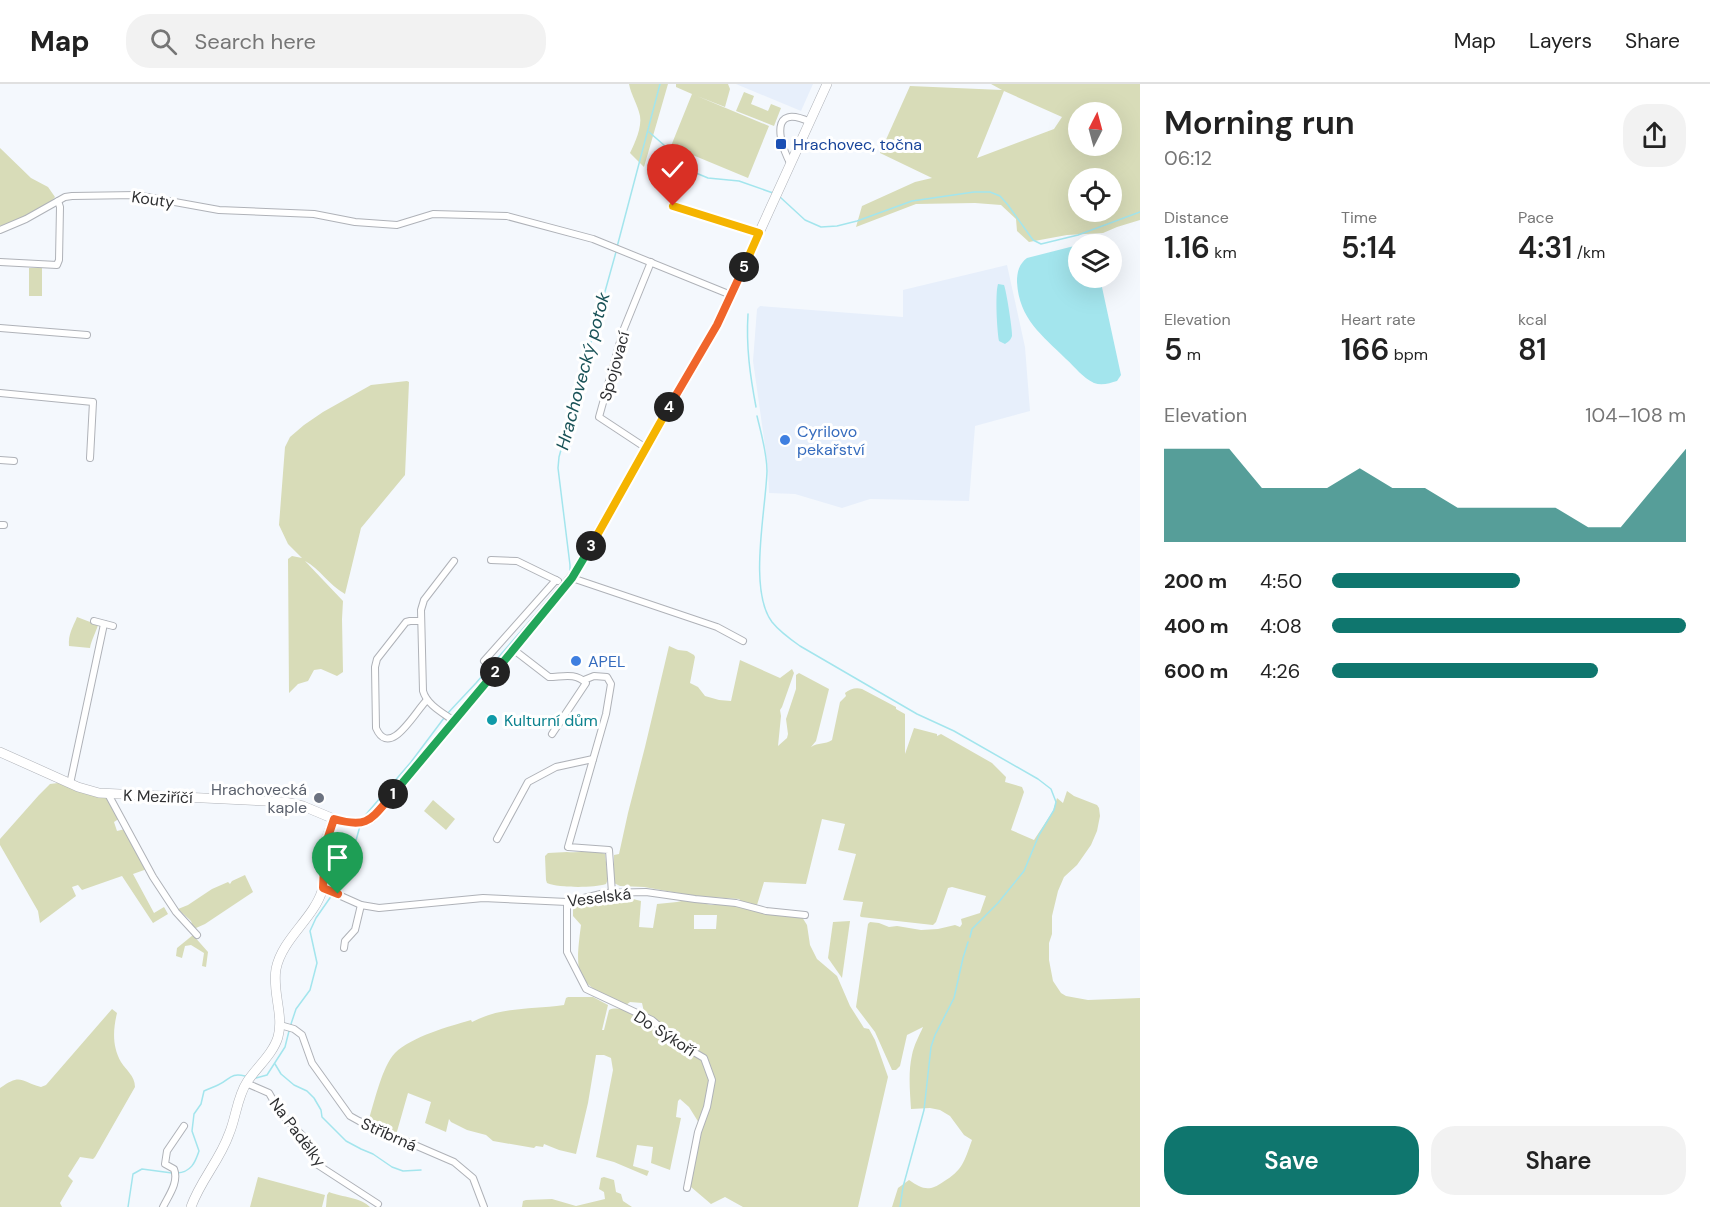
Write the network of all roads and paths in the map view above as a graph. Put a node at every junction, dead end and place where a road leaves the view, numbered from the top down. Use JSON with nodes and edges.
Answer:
{"nodes":[{"id":1,"x":827,"y":84,"type":"edge"},
{"id":2,"x":810,"y":122,"type":"junction"},
{"id":3,"x":790,"y":163,"type":"junction"},
{"id":4,"x":58,"y":201,"type":"junction"},
{"id":5,"x":673,"y":206,"type":"dead end"},
{"id":6,"x":0,"y":230,"type":"edge"},
{"id":7,"x":759,"y":233,"type":"junction"},
{"id":8,"x":0,"y":262,"type":"edge"},
{"id":9,"x":651,"y":262,"type":"junction"},
{"id":10,"x":731,"y":295,"type":"junction"},
{"id":11,"x":0,"y":328,"type":"edge"},
{"id":12,"x":87,"y":336,"type":"dead end"},
{"id":13,"x":0,"y":393,"type":"edge"},
{"id":14,"x":646,"y":448,"type":"junction"},
{"id":15,"x":90,"y":458,"type":"dead end"},
{"id":16,"x":0,"y":460,"type":"edge"},
{"id":17,"x":14,"y":461,"type":"dead end"},
{"id":18,"x":491,"y":560,"type":"dead end"},
{"id":19,"x":454,"y":561,"type":"dead end"},
{"id":20,"x":572,"y":578,"type":"junction"},
{"id":21,"x":561,"y":583,"type":"junction"},
{"id":22,"x":94,"y":621,"type":"dead end"},
{"id":23,"x":421,"y":621,"type":"junction"},
{"id":24,"x":104,"y":624,"type":"junction"},
{"id":25,"x":113,"y":627,"type":"dead end"},
{"id":26,"x":743,"y":641,"type":"dead end"},
{"id":27,"x":514,"y":650,"type":"junction"},
{"id":28,"x":484,"y":661,"type":"dead end"},
{"id":29,"x":584,"y":680,"type":"junction"},
{"id":30,"x":427,"y":700,"type":"junction"},
{"id":31,"x":448,"y":717,"type":"junction"},
{"id":32,"x":552,"y":734,"type":"dead end"},
{"id":33,"x":0,"y":752,"type":"edge"},
{"id":34,"x":593,"y":759,"type":"junction"},
{"id":35,"x":70,"y":784,"type":"junction"},
{"id":36,"x":108,"y":794,"type":"junction"},
{"id":37,"x":334,"y":819,"type":"junction"},
{"id":38,"x":497,"y":839,"type":"dead end"},
{"id":39,"x":330,"y":890,"type":"junction"},
{"id":40,"x":612,"y":893,"type":"junction"},
{"id":41,"x":567,"y":902,"type":"junction"},
{"id":42,"x":361,"y":905,"type":"junction"},
{"id":43,"x":805,"y":915,"type":"dead end"},
{"id":44,"x":196,"y":935,"type":"dead end"},
{"id":45,"x":344,"y":948,"type":"dead end"},
{"id":46,"x":286,"y":1027,"type":"junction"},
{"id":47,"x":249,"y":1079,"type":"junction"},
{"id":48,"x":184,"y":1126,"type":"dead end"},
{"id":49,"x":687,"y":1188,"type":"dead end"},
{"id":50,"x":378,"y":1204,"type":"dead end"},
{"id":51,"x":163,"y":1207,"type":"edge"},
{"id":52,"x":191,"y":1207,"type":"edge"},
{"id":53,"x":484,"y":1207,"type":"edge"}],
"edges":[{"from":1,"to":2,"type":"street"},
{"from":2,"to":3,"type":"street"},
{"from":2,"to":3,"type":"street"},
{"from":3,"to":7,"type":"street"},
{"from":4,"to":6,"type":"street","name":"Kouty"},
{"from":4,"to":8,"type":"street"},
{"from":4,"to":9,"type":"street","name":"Kouty"},
{"from":5,"to":7,"type":"street"},
{"from":7,"to":10,"type":"street"},
{"from":9,"to":10,"type":"street","name":"Kouty"},
{"from":9,"to":14,"type":"street","name":"Spojovací"},
{"from":10,"to":14,"type":"street"},
{"from":11,"to":12,"type":"street"},
{"from":13,"to":15,"type":"street"},
{"from":14,"to":20,"type":"street"},
{"from":16,"to":17,"type":"street"},
{"from":18,"to":21,"type":"street"},
{"from":19,"to":23,"type":"street"},
{"from":20,"to":21,"type":"street"},
{"from":20,"to":26,"type":"street"},
{"from":21,"to":27,"type":"street"},
{"from":21,"to":28,"type":"street"},
{"from":22,"to":24,"type":"street"},
{"from":23,"to":30,"type":"street"},
{"from":23,"to":30,"type":"street"},
{"from":24,"to":25,"type":"street"},
{"from":24,"to":35,"type":"street"},
{"from":27,"to":29,"type":"street"},
{"from":27,"to":31,"type":"street"},
{"from":29,"to":32,"type":"street"},
{"from":29,"to":34,"type":"street"},
{"from":30,"to":31,"type":"street"},
{"from":31,"to":37,"type":"street","name":"K Meziříčí"},
{"from":33,"to":35,"type":"street","name":"K Meziříčí"},
{"from":34,"to":38,"type":"street"},
{"from":34,"to":40,"type":"street"},
{"from":35,"to":36,"type":"street","name":"K Meziříčí"},
{"from":36,"to":37,"type":"street","name":"K Meziříčí"},
{"from":36,"to":44,"type":"street"},
{"from":37,"to":39,"type":"street"},
{"from":39,"to":42,"type":"street","name":"Veselská"},
{"from":39,"to":46,"type":"street"},
{"from":40,"to":41,"type":"street","name":"Veselská"},
{"from":40,"to":43,"type":"street","name":"Veselská"},
{"from":41,"to":42,"type":"street","name":"Veselská"},
{"from":41,"to":49,"type":"street","name":"Do Sýkoří"},
{"from":42,"to":45,"type":"street"},
{"from":46,"to":47,"type":"street"},
{"from":46,"to":53,"type":"street","name":"Stříbrná"},
{"from":47,"to":50,"type":"street","name":"Na Padělky"},
{"from":47,"to":52,"type":"street"},
{"from":48,"to":51,"type":"street"}]}
